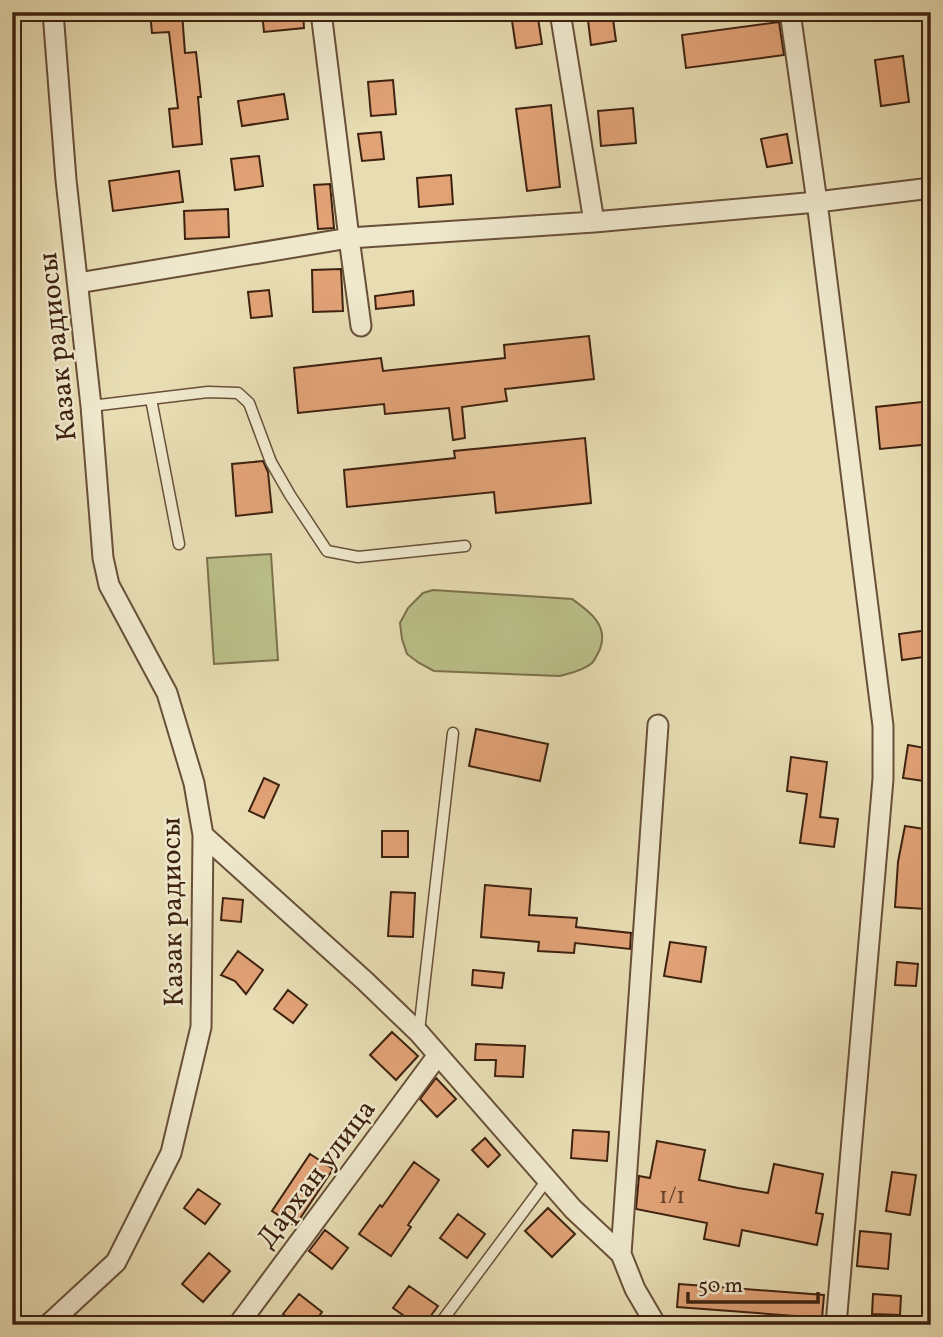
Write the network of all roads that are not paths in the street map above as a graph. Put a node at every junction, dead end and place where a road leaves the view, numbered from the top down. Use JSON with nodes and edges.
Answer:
{"nodes":[{"id":1,"x":53,"y":12,"type":"edge"},
{"id":2,"x":321,"y":12,"type":"edge"},
{"id":3,"x":560,"y":12,"type":"edge"},
{"id":4,"x":790,"y":12,"type":"edge"},
{"id":5,"x":931,"y":188,"type":"edge"},
{"id":6,"x":817,"y":202,"type":"junction"},
{"id":7,"x":594,"y":222,"type":"junction"},
{"id":8,"x":349,"y":238,"type":"junction"},
{"id":9,"x":78,"y":283,"type":"junction"},
{"id":10,"x":361,"y":326,"type":"dead end"},
{"id":11,"x":151,"y":399,"type":"junction"},
{"id":12,"x":91,"y":406,"type":"junction"},
{"id":13,"x":178,"y":544,"type":"dead end"},
{"id":14,"x":465,"y":546,"type":"dead end"},
{"id":15,"x":658,"y":725,"type":"dead end"},
{"id":16,"x":453,"y":733,"type":"dead end"},
{"id":17,"x":203,"y":835,"type":"junction"},
{"id":18,"x":419,"y":1033,"type":"junction"},
{"id":19,"x":438,"y":1055,"type":"junction"},
{"id":20,"x":547,"y":1180,"type":"junction"},
{"id":21,"x":621,"y":1254,"type":"junction"},
{"id":22,"x":653,"y":1323,"type":"edge"},
{"id":23,"x":48,"y":1325,"type":"edge"},
{"id":24,"x":238,"y":1325,"type":"edge"},
{"id":25,"x":439,"y":1325,"type":"edge"},
{"id":26,"x":836,"y":1325,"type":"edge"}],
"edges":[{"from":1,"to":9,"type":"street","name":"Казак радиосы"},
{"from":2,"to":8,"type":"street"},
{"from":3,"to":7,"type":"street"},
{"from":4,"to":6,"type":"street"},
{"from":5,"to":6,"type":"street"},
{"from":6,"to":7,"type":"street"},
{"from":6,"to":26,"type":"street"},
{"from":7,"to":8,"type":"street"},
{"from":8,"to":9,"type":"street"},
{"from":8,"to":10,"type":"street"},
{"from":9,"to":12,"type":"street","name":"Казак радиосы"},
{"from":11,"to":12,"type":"lane"},
{"from":11,"to":13,"type":"lane"},
{"from":11,"to":14,"type":"lane"},
{"from":12,"to":17,"type":"street","name":"Казак радиосы"},
{"from":15,"to":21,"type":"street"},
{"from":16,"to":18,"type":"lane"},
{"from":17,"to":18,"type":"street"},
{"from":17,"to":23,"type":"street","name":"Казак радиосы"},
{"from":18,"to":19,"type":"street"},
{"from":19,"to":20,"type":"street"},
{"from":19,"to":24,"type":"street","name":"Дархан улица"},
{"from":20,"to":21,"type":"street"},
{"from":20,"to":25,"type":"lane"},
{"from":21,"to":22,"type":"street"}]}
